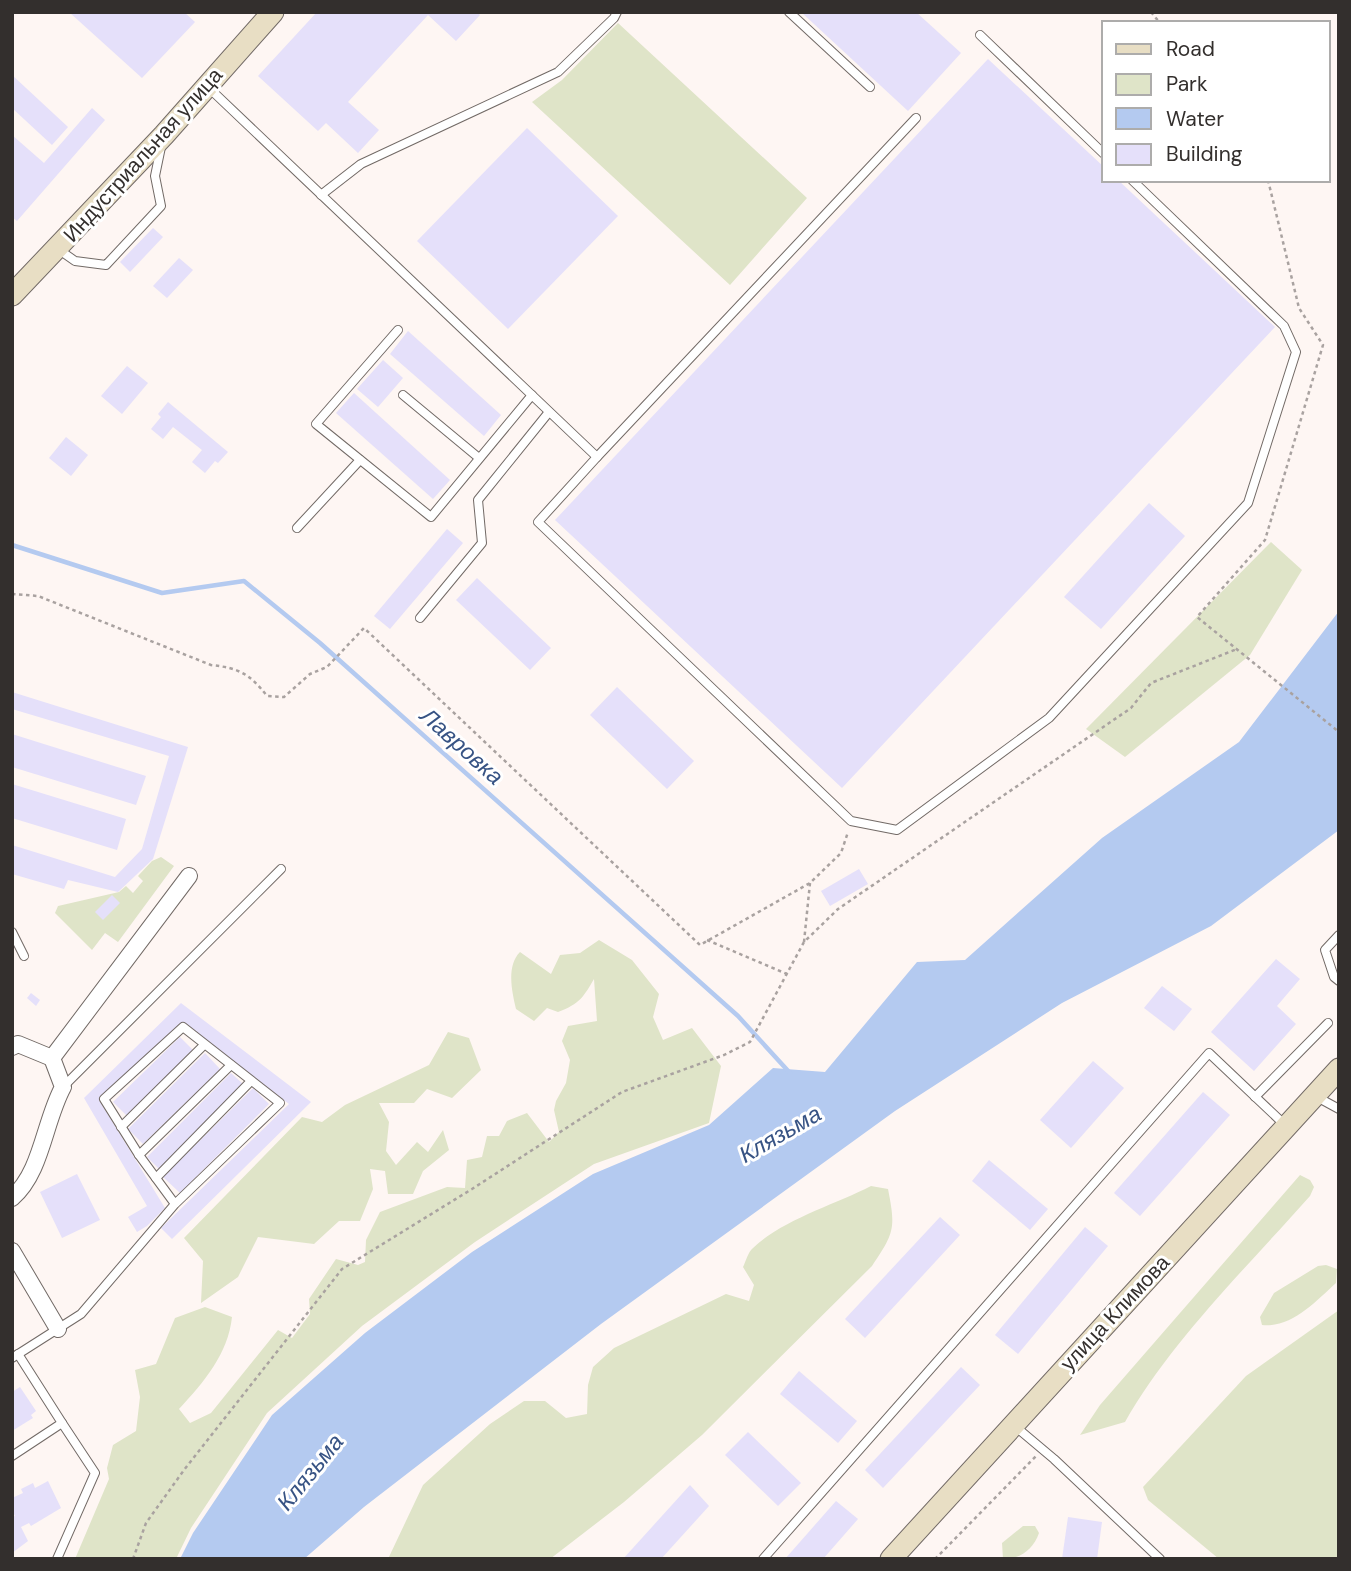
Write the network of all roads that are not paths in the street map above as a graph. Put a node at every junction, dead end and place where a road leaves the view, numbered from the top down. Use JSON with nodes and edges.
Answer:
{"nodes":[{"id":1,"x":273,"y":12,"type":"edge"},
{"id":2,"x":617,"y":12,"type":"edge"},
{"id":3,"x":789,"y":12,"type":"edge"},
{"id":4,"x":981,"y":35,"type":"dead end"},
{"id":5,"x":206,"y":86,"type":"junction"},
{"id":6,"x":870,"y":87,"type":"dead end"},
{"id":7,"x":916,"y":118,"type":"dead end"},
{"id":8,"x":164,"y":135,"type":"junction"},
{"id":9,"x":1102,"y":152,"type":"edge"},
{"id":10,"x":1134,"y":182,"type":"edge"},
{"id":11,"x":321,"y":195,"type":"junction"},
{"id":12,"x":58,"y":249,"type":"junction"},
{"id":13,"x":12,"y":295,"type":"edge"},
{"id":14,"x":398,"y":330,"type":"dead end"},
{"id":15,"x":403,"y":395,"type":"dead end"},
{"id":16,"x":532,"y":395,"type":"junction"},
{"id":17,"x":550,"y":412,"type":"junction"},
{"id":18,"x":597,"y":457,"type":"junction"},
{"id":19,"x":479,"y":458,"type":"junction"},
{"id":20,"x":360,"y":460,"type":"junction"},
{"id":21,"x":298,"y":528,"type":"dead end"},
{"id":22,"x":420,"y":618,"type":"dead end"},
{"id":23,"x":281,"y":869,"type":"dead end"},
{"id":24,"x":189,"y":876,"type":"dead end"},
{"id":25,"x":12,"y":932,"type":"edge"},
{"id":26,"x":1339,"y":935,"type":"edge"},
{"id":27,"x":24,"y":956,"type":"dead end"},
{"id":28,"x":1339,"y":981,"type":"edge"},
{"id":29,"x":1328,"y":1024,"type":"dead end"},
{"id":30,"x":204,"y":1045,"type":"junction"},
{"id":31,"x":12,"y":1046,"type":"edge"},
{"id":32,"x":52,"y":1058,"type":"junction"},
{"id":33,"x":231,"y":1065,"type":"junction"},
{"id":34,"x":1339,"y":1069,"type":"edge"},
{"id":35,"x":251,"y":1081,"type":"junction"},
{"id":36,"x":63,"y":1087,"type":"junction"},
{"id":37,"x":1314,"y":1096,"type":"junction"},
{"id":38,"x":1255,"y":1097,"type":"junction"},
{"id":39,"x":1339,"y":1110,"type":"edge"},
{"id":40,"x":121,"y":1127,"type":"junction"},
{"id":41,"x":1286,"y":1127,"type":"junction"},
{"id":42,"x":139,"y":1156,"type":"junction"},
{"id":43,"x":156,"y":1178,"type":"junction"},
{"id":44,"x":12,"y":1198,"type":"edge"},
{"id":45,"x":175,"y":1204,"type":"junction"},
{"id":46,"x":12,"y":1251,"type":"edge"},
{"id":47,"x":58,"y":1329,"type":"junction"},
{"id":48,"x":15,"y":1356,"type":"edge"},
{"id":49,"x":62,"y":1423,"type":"junction"},
{"id":50,"x":1013,"y":1425,"type":"junction"},
{"id":51,"x":12,"y":1457,"type":"edge"},
{"id":52,"x":57,"y":1559,"type":"edge"},
{"id":53,"x":763,"y":1559,"type":"edge"},
{"id":54,"x":891,"y":1559,"type":"edge"},
{"id":55,"x":1160,"y":1559,"type":"edge"}],
"edges":[{"from":1,"to":5,"type":"main road","name":"Индустриальная улица"},
{"from":2,"to":11,"type":"lane"},
{"from":3,"to":6,"type":"lane"},
{"from":4,"to":9,"type":"lane"},
{"from":5,"to":8,"type":"main road","name":"Индустриальная улица"},
{"from":5,"to":11,"type":"lane"},
{"from":7,"to":18,"type":"lane"},
{"from":8,"to":12,"type":"main road","name":"Индустриальная улица"},
{"from":8,"to":12,"type":"lane"},
{"from":10,"to":18,"type":"lane"},
{"from":11,"to":16,"type":"lane"},
{"from":12,"to":13,"type":"main road","name":"Индустриальная улица"},
{"from":14,"to":20,"type":"lane"},
{"from":15,"to":19,"type":"lane"},
{"from":16,"to":17,"type":"lane"},
{"from":16,"to":19,"type":"lane"},
{"from":17,"to":18,"type":"lane"},
{"from":17,"to":22,"type":"lane"},
{"from":19,"to":20,"type":"lane"},
{"from":20,"to":21,"type":"lane"},
{"from":23,"to":36,"type":"lane"},
{"from":24,"to":32,"type":"street"},
{"from":25,"to":27,"type":"lane"},
{"from":26,"to":28,"type":"lane"},
{"from":29,"to":38,"type":"lane"},
{"from":30,"to":33,"type":"lane"},
{"from":30,"to":40,"type":"lane"},
{"from":30,"to":40,"type":"lane"},
{"from":31,"to":32,"type":"street"},
{"from":32,"to":36,"type":"street"},
{"from":33,"to":35,"type":"lane"},
{"from":33,"to":42,"type":"lane"},
{"from":34,"to":37,"type":"main road","name":"улица Климова"},
{"from":35,"to":43,"type":"lane"},
{"from":35,"to":45,"type":"lane"},
{"from":36,"to":44,"type":"street"},
{"from":37,"to":39,"type":"lane"},
{"from":37,"to":41,"type":"main road","name":"улица Климова"},
{"from":38,"to":41,"type":"lane"},
{"from":38,"to":53,"type":"lane"},
{"from":40,"to":42,"type":"lane"},
{"from":41,"to":50,"type":"main road","name":"улица Климова"},
{"from":42,"to":43,"type":"lane"},
{"from":43,"to":45,"type":"lane"},
{"from":45,"to":47,"type":"lane"},
{"from":46,"to":47,"type":"street"},
{"from":47,"to":48,"type":"lane"},
{"from":48,"to":49,"type":"lane"},
{"from":49,"to":51,"type":"lane"},
{"from":49,"to":52,"type":"lane"},
{"from":50,"to":54,"type":"main road","name":"улица Климова"},
{"from":50,"to":55,"type":"lane"}]}
